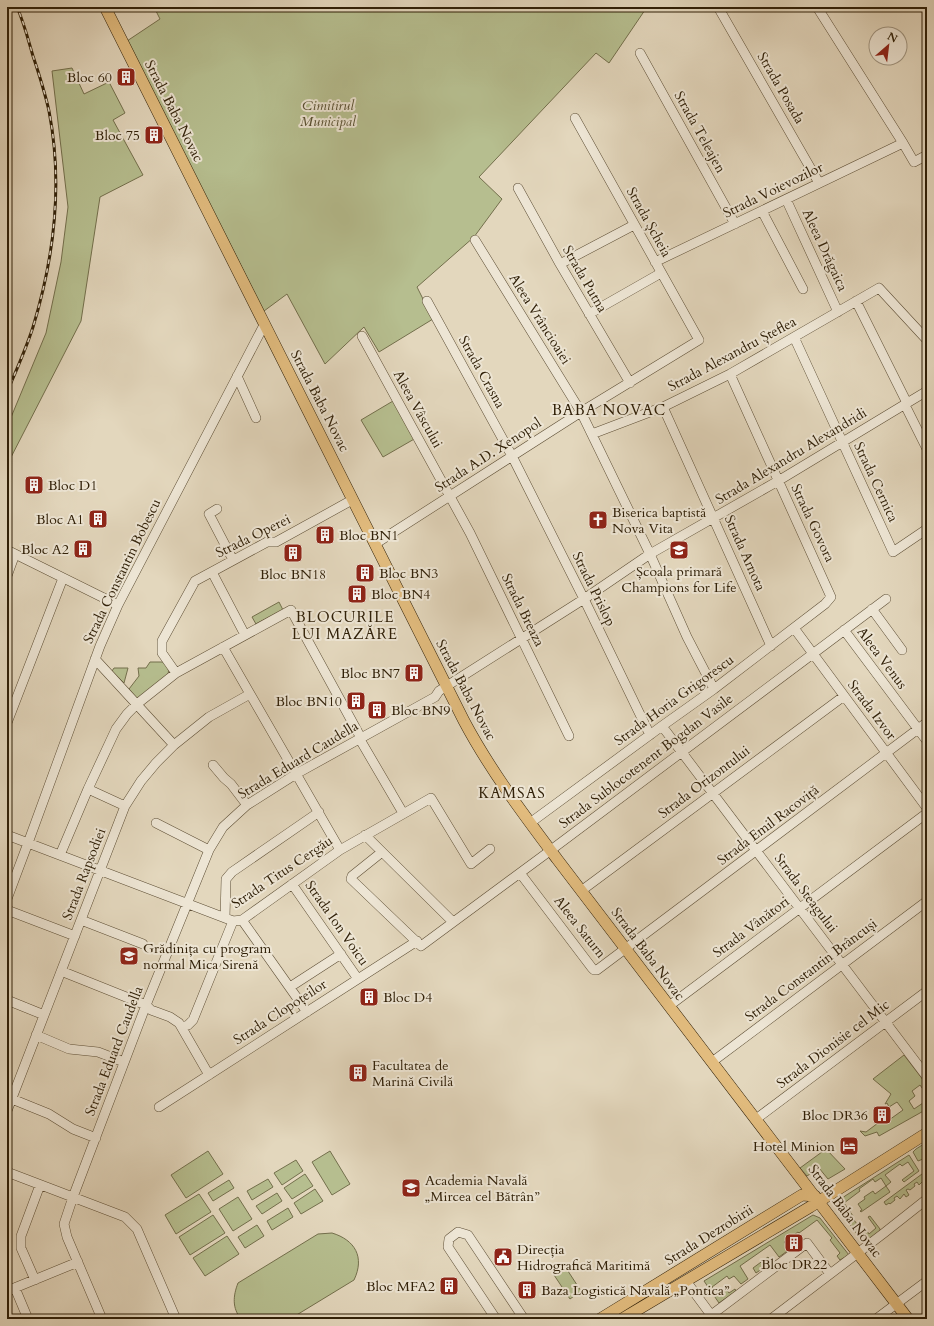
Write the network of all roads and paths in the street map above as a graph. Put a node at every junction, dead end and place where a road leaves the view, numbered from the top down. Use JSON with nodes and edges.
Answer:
{"nodes":[{"id":1,"x":105,"y":7,"type":"edge"},
{"id":2,"x":718,"y":7,"type":"edge"},
{"id":3,"x":818,"y":7,"type":"edge"},
{"id":4,"x":640,"y":53,"type":"dead end"},
{"id":5,"x":575,"y":118,"type":"dead end"},
{"id":6,"x":903,"y":143,"type":"junction"},
{"id":7,"x":927,"y":154,"type":"edge"},
{"id":8,"x":819,"y":184,"type":"junction"},
{"id":9,"x":518,"y":188,"type":"dead end"},
{"id":10,"x":786,"y":200,"type":"junction"},
{"id":11,"x":762,"y":211,"type":"junction"},
{"id":12,"x":735,"y":224,"type":"junction"},
{"id":13,"x":634,"y":225,"type":"junction"},
{"id":14,"x":475,"y":240,"type":"dead end"},
{"id":15,"x":655,"y":262,"type":"junction"},
{"id":16,"x":560,"y":264,"type":"junction"},
{"id":17,"x":661,"y":273,"type":"junction"},
{"id":18,"x":803,"y":289,"type":"dead end"},
{"id":19,"x":428,"y":301,"type":"dead end"},
{"id":20,"x":856,"y":301,"type":"junction"},
{"id":21,"x":838,"y":312,"type":"junction"},
{"id":22,"x":589,"y":314,"type":"junction"},
{"id":23,"x":264,"y":324,"type":"junction"},
{"id":24,"x":362,"y":336,"type":"dead end"},
{"id":25,"x":794,"y":337,"type":"junction"},
{"id":26,"x":699,"y":340,"type":"joint"},
{"id":27,"x":927,"y":340,"type":"edge"},
{"id":28,"x":730,"y":374,"type":"junction"},
{"id":29,"x":237,"y":376,"type":"junction"},
{"id":30,"x":630,"y":383,"type":"junction"},
{"id":31,"x":927,"y":391,"type":"edge"},
{"id":32,"x":906,"y":404,"type":"junction"},
{"id":33,"x":663,"y":407,"type":"junction"},
{"id":34,"x":581,"y":412,"type":"junction"},
{"id":35,"x":256,"y":418,"type":"dead end"},
{"id":36,"x":592,"y":434,"type":"junction"},
{"id":37,"x":842,"y":442,"type":"junction"},
{"id":38,"x":927,"y":449,"type":"edge"},
{"id":39,"x":512,"y":456,"type":"junction"},
{"id":40,"x":778,"y":481,"type":"junction"},
{"id":41,"x":450,"y":496,"type":"junction"},
{"id":42,"x":352,"y":500,"type":"junction"},
{"id":43,"x":217,"y":509,"type":"dead end"},
{"id":44,"x":714,"y":517,"type":"junction"},
{"id":45,"x":927,"y":529,"type":"edge"},
{"id":46,"x":375,"y":544,"type":"junction"},
{"id":47,"x":11,"y":552,"type":"edge"},
{"id":48,"x":650,"y":554,"type":"junction"},
{"id":49,"x":234,"y":560,"type":"junction"},
{"id":50,"x":212,"y":572,"type":"junction"},
{"id":51,"x":7,"y":576,"type":"edge"},
{"id":52,"x":63,"y":578,"type":"junction"},
{"id":53,"x":831,"y":597,"type":"joint"},
{"id":54,"x":886,"y":598,"type":"dead end"},
{"id":55,"x":584,"y":599,"type":"junction"},
{"id":56,"x":118,"y":606,"type":"junction"},
{"id":57,"x":872,"y":609,"type":"junction"},
{"id":58,"x":794,"y":628,"type":"junction"},
{"id":59,"x":844,"y":630,"type":"junction"},
{"id":60,"x":245,"y":635,"type":"junction"},
{"id":61,"x":521,"y":639,"type":"junction"},
{"id":62,"x":771,"y":646,"type":"junction"},
{"id":63,"x":223,"y":647,"type":"junction"},
{"id":64,"x":902,"y":650,"type":"dead end"},
{"id":65,"x":812,"y":654,"type":"junction"},
{"id":66,"x":95,"y":659,"type":"junction"},
{"id":67,"x":176,"y":673,"type":"junction"},
{"id":68,"x":714,"y":689,"type":"junction"},
{"id":69,"x":448,"y":691,"type":"junction"},
{"id":70,"x":250,"y":694,"type":"junction"},
{"id":71,"x":844,"y":696,"type":"junction"},
{"id":72,"x":137,"y":704,"type":"junction"},
{"id":73,"x":7,"y":723,"type":"edge"},
{"id":74,"x":926,"y":723,"type":"dead end"},
{"id":75,"x":662,"y":726,"type":"junction"},
{"id":76,"x":918,"y":729,"type":"junction"},
{"id":77,"x":650,"y":734,"type":"junction"},
{"id":78,"x":569,"y":736,"type":"dead end"},
{"id":79,"x":361,"y":738,"type":"junction"},
{"id":80,"x":927,"y":741,"type":"edge"},
{"id":81,"x":174,"y":745,"type":"junction"},
{"id":82,"x":682,"y":752,"type":"junction"},
{"id":83,"x":887,"y":753,"type":"junction"},
{"id":84,"x":213,"y":765,"type":"dead end"},
{"id":85,"x":296,"y":774,"type":"junction"},
{"id":86,"x":88,"y":789,"type":"junction"},
{"id":87,"x":713,"y":794,"type":"junction"},
{"id":88,"x":247,"y":805,"type":"junction"},
{"id":89,"x":125,"y":806,"type":"junction"},
{"id":90,"x":927,"y":808,"type":"edge"},
{"id":91,"x":319,"y":812,"type":"junction"},
{"id":92,"x":927,"y":812,"type":"edge"},
{"id":93,"x":403,"y":814,"type":"junction"},
{"id":94,"x":156,"y":823,"type":"dead end"},
{"id":95,"x":530,"y":823,"type":"junction"},
{"id":96,"x":7,"y":835,"type":"edge"},
{"id":97,"x":365,"y":835,"type":"junction"},
{"id":98,"x":28,"y":843,"type":"junction"},
{"id":99,"x":490,"y":849,"type":"dead end"},
{"id":100,"x":209,"y":850,"type":"junction"},
{"id":101,"x":340,"y":850,"type":"junction"},
{"id":102,"x":551,"y":850,"type":"junction"},
{"id":103,"x":756,"y":851,"type":"junction"},
{"id":104,"x":382,"y":852,"type":"junction"},
{"id":105,"x":60,"y":855,"type":"junction"},
{"id":106,"x":100,"y":870,"type":"junction"},
{"id":107,"x":520,"y":873,"type":"junction"},
{"id":108,"x":292,"y":884,"type":"junction"},
{"id":109,"x":582,"y":891,"type":"junction"},
{"id":110,"x":7,"y":899,"type":"edge"},
{"id":111,"x":927,"y":902,"type":"edge"},
{"id":112,"x":186,"y":903,"type":"junction"},
{"id":113,"x":799,"y":908,"type":"junction"},
{"id":114,"x":7,"y":910,"type":"edge"},
{"id":115,"x":234,"y":919,"type":"junction"},
{"id":116,"x":81,"y":920,"type":"junction"},
{"id":117,"x":453,"y":922,"type":"junction"},
{"id":118,"x":75,"y":936,"type":"junction"},
{"id":119,"x":419,"y":943,"type":"junction"},
{"id":120,"x":143,"y":944,"type":"dead end"},
{"id":121,"x":626,"y":949,"type":"junction"},
{"id":122,"x":341,"y":954,"type":"junction"},
{"id":123,"x":842,"y":965,"type":"junction"},
{"id":124,"x":61,"y":971,"type":"junction"},
{"id":125,"x":358,"y":979,"type":"junction"},
{"id":126,"x":290,"y":987,"type":"junction"},
{"id":127,"x":927,"y":991,"type":"edge"},
{"id":128,"x":7,"y":1000,"type":"edge"},
{"id":129,"x":146,"y":1005,"type":"junction"},
{"id":130,"x":669,"y":1006,"type":"junction"},
{"id":131,"x":307,"y":1012,"type":"junction"},
{"id":132,"x":44,"y":1015,"type":"junction"},
{"id":133,"x":886,"y":1022,"type":"junction"},
{"id":134,"x":182,"y":1027,"type":"junction"},
{"id":135,"x":36,"y":1035,"type":"junction"},
{"id":136,"x":124,"y":1062,"type":"junction"},
{"id":137,"x":712,"y":1062,"type":"junction"},
{"id":138,"x":209,"y":1075,"type":"junction"},
{"id":139,"x":927,"y":1077,"type":"edge"},
{"id":140,"x":9,"y":1098,"type":"edge"},
{"id":141,"x":159,"y":1107,"type":"dead end"},
{"id":142,"x":7,"y":1111,"type":"edge"},
{"id":143,"x":756,"y":1119,"type":"junction"},
{"id":144,"x":927,"y":1124,"type":"edge"},
{"id":145,"x":927,"y":1133,"type":"edge"},
{"id":146,"x":96,"y":1138,"type":"junction"},
{"id":147,"x":7,"y":1172,"type":"edge"},
{"id":148,"x":40,"y":1185,"type":"junction"},
{"id":149,"x":73,"y":1197,"type":"junction"},
{"id":150,"x":817,"y":1199,"type":"junction"},
{"id":151,"x":927,"y":1199,"type":"edge"},
{"id":152,"x":858,"y":1253,"type":"junction"},
{"id":153,"x":78,"y":1262,"type":"junction"},
{"id":154,"x":830,"y":1274,"type":"junction"},
{"id":155,"x":35,"y":1280,"type":"junction"},
{"id":156,"x":686,"y":1281,"type":"junction"},
{"id":157,"x":927,"y":1281,"type":"edge"},
{"id":158,"x":11,"y":1290,"type":"edge"},
{"id":159,"x":897,"y":1303,"type":"junction"},
{"id":160,"x":710,"y":1318,"type":"edge"},
{"id":161,"x":28,"y":1319,"type":"edge"},
{"id":162,"x":102,"y":1319,"type":"edge"},
{"id":163,"x":176,"y":1319,"type":"edge"},
{"id":164,"x":496,"y":1319,"type":"edge"},
{"id":165,"x":524,"y":1319,"type":"edge"},
{"id":166,"x":600,"y":1319,"type":"edge"},
{"id":167,"x":622,"y":1319,"type":"edge"},
{"id":168,"x":771,"y":1319,"type":"edge"},
{"id":169,"x":876,"y":1319,"type":"edge"},
{"id":170,"x":908,"y":1319,"type":"edge"}],
"edges":[{"from":1,"to":23,"type":"main road","name":"Strada Baba Novac"},
{"from":2,"to":8,"type":"street","name":"Strada Posada"},
{"from":3,"to":6,"type":"street"},
{"from":4,"to":12,"type":"street","name":"Strada Teleajen"},
{"from":5,"to":13,"type":"street","name":"Strada Șcheia"},
{"from":6,"to":7,"type":"street"},
{"from":6,"to":8,"type":"street","name":"Strada Voievozilor"},
{"from":8,"to":10,"type":"street","name":"Strada Voievozilor"},
{"from":9,"to":16,"type":"street","name":"Strada Putna"},
{"from":10,"to":11,"type":"street","name":"Strada Voievozilor"},
{"from":10,"to":21,"type":"street","name":"Aleea Drăgaica"},
{"from":11,"to":12,"type":"street","name":"Strada Voievozilor"},
{"from":11,"to":18,"type":"street"},
{"from":12,"to":15,"type":"street","name":"Strada Voievozilor"},
{"from":13,"to":15,"type":"street","name":"Strada Șcheia"},
{"from":13,"to":16,"type":"street"},
{"from":14,"to":34,"type":"street","name":"Aleea Vrâncioaiei"},
{"from":15,"to":17,"type":"street","name":"Strada Șcheia"},
{"from":16,"to":22,"type":"street","name":"Strada Putna"},
{"from":17,"to":22,"type":"street"},
{"from":17,"to":26,"type":"street","name":"Strada Șcheia"},
{"from":19,"to":39,"type":"street","name":"Strada Crasna"},
{"from":20,"to":21,"type":"street","name":"Strada Alexandru Șteflea"},
{"from":20,"to":27,"type":"street","name":"Strada Alexandru Șteflea"},
{"from":20,"to":32,"type":"street"},
{"from":21,"to":25,"type":"street","name":"Strada Alexandru Șteflea"},
{"from":22,"to":30,"type":"street","name":"Strada Putna"},
{"from":23,"to":29,"type":"street","name":"Strada Constantin Bobescu"},
{"from":23,"to":42,"type":"main road","name":"Strada Baba Novac"},
{"from":24,"to":41,"type":"street","name":"Aleea Vâscului"},
{"from":25,"to":28,"type":"street","name":"Strada Alexandru Șteflea"},
{"from":25,"to":37,"type":"street","name":"Strada Cernica"},
{"from":26,"to":30,"type":"street","name":"Strada A.D. Xenopol"},
{"from":28,"to":33,"type":"street","name":"Strada Alexandru Șteflea"},
{"from":28,"to":40,"type":"street","name":"Strada Govora"},
{"from":29,"to":35,"type":"street"},
{"from":29,"to":56,"type":"street","name":"Strada Constantin Bobescu"},
{"from":30,"to":34,"type":"street","name":"Strada A.D. Xenopol"},
{"from":31,"to":32,"type":"street","name":"Strada Alexandru Alexandridi"},
{"from":32,"to":37,"type":"street","name":"Strada Alexandru Alexandridi"},
{"from":32,"to":38,"type":"street"},
{"from":33,"to":36,"type":"street","name":"Strada Alexandru Șteflea"},
{"from":33,"to":44,"type":"street","name":"Strada Arnota"},
{"from":34,"to":36,"type":"street","name":"Aleea Vrâncioaiei"},
{"from":34,"to":39,"type":"street","name":"Strada A.D. Xenopol"},
{"from":36,"to":48,"type":"street","name":"Aleea Vrâncioaiei"},
{"from":37,"to":40,"type":"street","name":"Strada Alexandru Alexandridi"},
{"from":37,"to":45,"type":"street","name":"Strada Cernica"},
{"from":39,"to":41,"type":"street","name":"Strada A.D. Xenopol"},
{"from":39,"to":55,"type":"street","name":"Strada Prislop"},
{"from":40,"to":44,"type":"street","name":"Strada Alexandru Alexandridi"},
{"from":40,"to":53,"type":"street","name":"Strada Govora"},
{"from":41,"to":46,"type":"street","name":"Strada A.D. Xenopol"},
{"from":41,"to":61,"type":"street","name":"Strada Breaza"},
{"from":42,"to":46,"type":"main road","name":"Strada Baba Novac"},
{"from":42,"to":49,"type":"street","name":"Strada Operei"},
{"from":43,"to":49,"type":"street"},
{"from":44,"to":48,"type":"street","name":"Strada Alexandru Alexandridi"},
{"from":44,"to":62,"type":"street","name":"Strada Arnota"},
{"from":46,"to":69,"type":"main road","name":"Strada Baba Novac"},
{"from":47,"to":51,"type":"street"},
{"from":47,"to":52,"type":"street"},
{"from":48,"to":55,"type":"street","name":"Strada Alexandru Alexandridi"},
{"from":48,"to":68,"type":"street","name":"Aleea Vrâncioaiei"},
{"from":49,"to":50,"type":"street","name":"Strada Operei"},
{"from":50,"to":60,"type":"street"},
{"from":50,"to":67,"type":"street","name":"Strada Operei"},
{"from":52,"to":56,"type":"street"},
{"from":52,"to":73,"type":"street"},
{"from":53,"to":58,"type":"street","name":"Strada Horia Grigorescu"},
{"from":54,"to":57,"type":"street","name":"Strada Sublocotenent Bogdan Vasile"},
{"from":55,"to":61,"type":"street","name":"Strada Alexandru Alexandridi"},
{"from":55,"to":77,"type":"street","name":"Strada Prislop"},
{"from":56,"to":66,"type":"street","name":"Strada Constantin Bobescu"},
{"from":57,"to":59,"type":"street","name":"Strada Sublocotenent Bogdan Vasile"},
{"from":57,"to":64,"type":"street"},
{"from":58,"to":62,"type":"street","name":"Strada Horia Grigorescu"},
{"from":58,"to":65,"type":"street","name":"Strada Izvor"},
{"from":59,"to":65,"type":"street","name":"Strada Sublocotenent Bogdan Vasile"},
{"from":59,"to":76,"type":"street","name":"Aleea Venus"},
{"from":60,"to":63,"type":"street"},
{"from":60,"to":79,"type":"street"},
{"from":61,"to":69,"type":"street","name":"Strada Alexandru Alexandridi"},
{"from":61,"to":78,"type":"street","name":"Strada Breaza"},
{"from":62,"to":68,"type":"street","name":"Strada Horia Grigorescu"},
{"from":63,"to":67,"type":"street"},
{"from":63,"to":70,"type":"street"},
{"from":65,"to":71,"type":"street","name":"Strada Izvor"},
{"from":65,"to":82,"type":"street","name":"Strada Sublocotenent Bogdan Vasile"},
{"from":66,"to":72,"type":"street"},
{"from":66,"to":98,"type":"street","name":"Strada Constantin Bobescu"},
{"from":67,"to":72,"type":"street"},
{"from":68,"to":75,"type":"street","name":"Strada Horia Grigorescu"},
{"from":69,"to":79,"type":"street","name":"Strada Eduard Caudella"},
{"from":69,"to":95,"type":"main road","name":"Strada Baba Novac"},
{"from":70,"to":81,"type":"street","name":"Strada Rapsodiei"},
{"from":70,"to":85,"type":"street"},
{"from":71,"to":83,"type":"street","name":"Strada Izvor"},
{"from":71,"to":87,"type":"street","name":"Strada Orizontului"},
{"from":72,"to":81,"type":"street"},
{"from":72,"to":86,"type":"street"},
{"from":74,"to":76,"type":"street","name":"Strada Emil Racoviță"},
{"from":75,"to":77,"type":"street","name":"Strada Horia Grigorescu"},
{"from":75,"to":82,"type":"street","name":"Strada Steagului"},
{"from":76,"to":80,"type":"street","name":"Aleea Venus"},
{"from":76,"to":83,"type":"street","name":"Strada Emil Racoviță"},
{"from":77,"to":95,"type":"street","name":"Strada Horia Grigorescu"},
{"from":79,"to":85,"type":"street","name":"Strada Eduard Caudella"},
{"from":79,"to":93,"type":"street"},
{"from":81,"to":89,"type":"street","name":"Strada Rapsodiei"},
{"from":82,"to":87,"type":"street","name":"Strada Steagului"},
{"from":82,"to":102,"type":"street","name":"Strada Sublocotenent Bogdan Vasile"},
{"from":83,"to":90,"type":"street","name":"Strada Izvor"},
{"from":83,"to":103,"type":"street","name":"Strada Emil Racoviță"},
{"from":84,"to":88,"type":"street"},
{"from":85,"to":88,"type":"street","name":"Strada Eduard Caudella"},
{"from":85,"to":91,"type":"street"},
{"from":86,"to":89,"type":"street"},
{"from":86,"to":105,"type":"street"},
{"from":87,"to":103,"type":"street","name":"Strada Steagului"},
{"from":87,"to":109,"type":"street","name":"Strada Orizontului"},
{"from":88,"to":100,"type":"street","name":"Strada Eduard Caudella"},
{"from":89,"to":106,"type":"street","name":"Strada Rapsodiei"},
{"from":91,"to":101,"type":"street"},
{"from":91,"to":115,"type":"street"},
{"from":92,"to":113,"type":"street","name":"Strada Vânători"},
{"from":93,"to":97,"type":"street","name":"Strada Titus Cergău"},
{"from":93,"to":99,"type":"street","name":"Strada Titus Cergău"},
{"from":94,"to":100,"type":"street"},
{"from":95,"to":102,"type":"main road","name":"Strada Baba Novac"},
{"from":96,"to":98,"type":"street"},
{"from":97,"to":101,"type":"street","name":"Strada Titus Cergău"},
{"from":97,"to":104,"type":"street"},
{"from":98,"to":105,"type":"street"},
{"from":98,"to":110,"type":"street","name":"Strada Constantin Bobescu"},
{"from":100,"to":112,"type":"street","name":"Strada Eduard Caudella"},
{"from":101,"to":108,"type":"street","name":"Strada Titus Cergău"},
{"from":102,"to":107,"type":"street","name":"Strada Sublocotenent Bogdan Vasile"},
{"from":102,"to":109,"type":"main road","name":"Strada Baba Novac"},
{"from":103,"to":113,"type":"street","name":"Strada Steagului"},
{"from":103,"to":121,"type":"street","name":"Strada Emil Racoviță"},
{"from":104,"to":117,"type":"street"},
{"from":104,"to":119,"type":"street"},
{"from":105,"to":106,"type":"street"},
{"from":106,"to":112,"type":"street"},
{"from":106,"to":116,"type":"street","name":"Strada Rapsodiei"},
{"from":107,"to":117,"type":"street","name":"Strada Sublocotenent Bogdan Vasile"},
{"from":107,"to":121,"type":"street","name":"Aleea Saturn"},
{"from":108,"to":115,"type":"street","name":"Strada Titus Cergău"},
{"from":108,"to":122,"type":"street","name":"Strada Ion Voicu"},
{"from":109,"to":121,"type":"main road","name":"Strada Baba Novac"},
{"from":111,"to":123,"type":"street","name":"Strada Constantin Brâncuși"},
{"from":112,"to":115,"type":"street"},
{"from":112,"to":129,"type":"street","name":"Strada Eduard Caudella"},
{"from":113,"to":123,"type":"street","name":"Strada Steagului"},
{"from":113,"to":130,"type":"street","name":"Strada Vânători"},
{"from":114,"to":118,"type":"street"},
{"from":115,"to":126,"type":"street"},
{"from":115,"to":134,"type":"street","name":"Strada Titus Cergău"},
{"from":116,"to":118,"type":"street","name":"Strada Rapsodiei"},
{"from":116,"to":120,"type":"street"},
{"from":117,"to":119,"type":"street","name":"Strada Sublocotenent Bogdan Vasile"},
{"from":118,"to":124,"type":"street","name":"Strada Rapsodiei"},
{"from":119,"to":125,"type":"street","name":"Strada Clopoțeilor"},
{"from":121,"to":130,"type":"main road","name":"Strada Baba Novac"},
{"from":122,"to":125,"type":"street","name":"Strada Ion Voicu"},
{"from":122,"to":126,"type":"street"},
{"from":123,"to":133,"type":"street","name":"Strada Steagului"},
{"from":123,"to":137,"type":"street","name":"Strada Constantin Brâncuși"},
{"from":124,"to":129,"type":"street"},
{"from":124,"to":132,"type":"street","name":"Strada Rapsodiei"},
{"from":125,"to":131,"type":"street","name":"Strada Clopoțeilor"},
{"from":126,"to":131,"type":"street"},
{"from":127,"to":133,"type":"street","name":"Strada Dionisie cel Mic"},
{"from":128,"to":132,"type":"street"},
{"from":129,"to":134,"type":"street"},
{"from":129,"to":136,"type":"street","name":"Strada Eduard Caudella"},
{"from":130,"to":137,"type":"main road","name":"Strada Baba Novac"},
{"from":131,"to":138,"type":"street","name":"Strada Clopoțeilor"},
{"from":132,"to":135,"type":"street","name":"Strada Rapsodiei"},
{"from":133,"to":139,"type":"street","name":"Strada Steagului"},
{"from":133,"to":143,"type":"street","name":"Strada Dionisie cel Mic"},
{"from":134,"to":138,"type":"street"},
{"from":135,"to":136,"type":"street"},
{"from":135,"to":140,"type":"street","name":"Strada Rapsodiei"},
{"from":136,"to":146,"type":"street","name":"Strada Eduard Caudella"},
{"from":137,"to":143,"type":"main road","name":"Strada Baba Novac"},
{"from":138,"to":141,"type":"street","name":"Strada Clopoțeilor"},
{"from":140,"to":142,"type":"street","name":"Strada Rapsodiei"},
{"from":140,"to":146,"type":"street"},
{"from":143,"to":150,"type":"main road","name":"Strada Baba Novac"},
{"from":144,"to":150,"type":"main road"},
{"from":145,"to":150,"type":"main road"},
{"from":146,"to":149,"type":"street","name":"Strada Eduard Caudella"},
{"from":147,"to":148,"type":"street"},
{"from":148,"to":149,"type":"street"},
{"from":148,"to":155,"type":"street"},
{"from":149,"to":153,"type":"street","name":"Strada Eduard Caudella"},
{"from":149,"to":163,"type":"street"},
{"from":150,"to":152,"type":"main road","name":"Strada Baba Novac"},
{"from":150,"to":156,"type":"main road","name":"Strada Dezrobirii"},
{"from":150,"to":166,"type":"main road","name":"Strada Dezrobirii"},
{"from":151,"to":152,"type":"street"},
{"from":152,"to":154,"type":"street"},
{"from":152,"to":159,"type":"main road","name":"Strada Baba Novac"},
{"from":153,"to":155,"type":"street"},
{"from":153,"to":162,"type":"street","name":"Strada Eduard Caudella"},
{"from":154,"to":160,"type":"street"},
{"from":154,"to":168,"type":"street"},
{"from":155,"to":158,"type":"street"},
{"from":156,"to":160,"type":"street"},
{"from":156,"to":167,"type":"main road","name":"Strada Dezrobirii"},
{"from":157,"to":159,"type":"street"},
{"from":158,"to":161,"type":"street"},
{"from":159,"to":169,"type":"street"},
{"from":159,"to":170,"type":"main road","name":"Strada Baba Novac"},
{"from":164,"to":165,"type":"street"}]}
